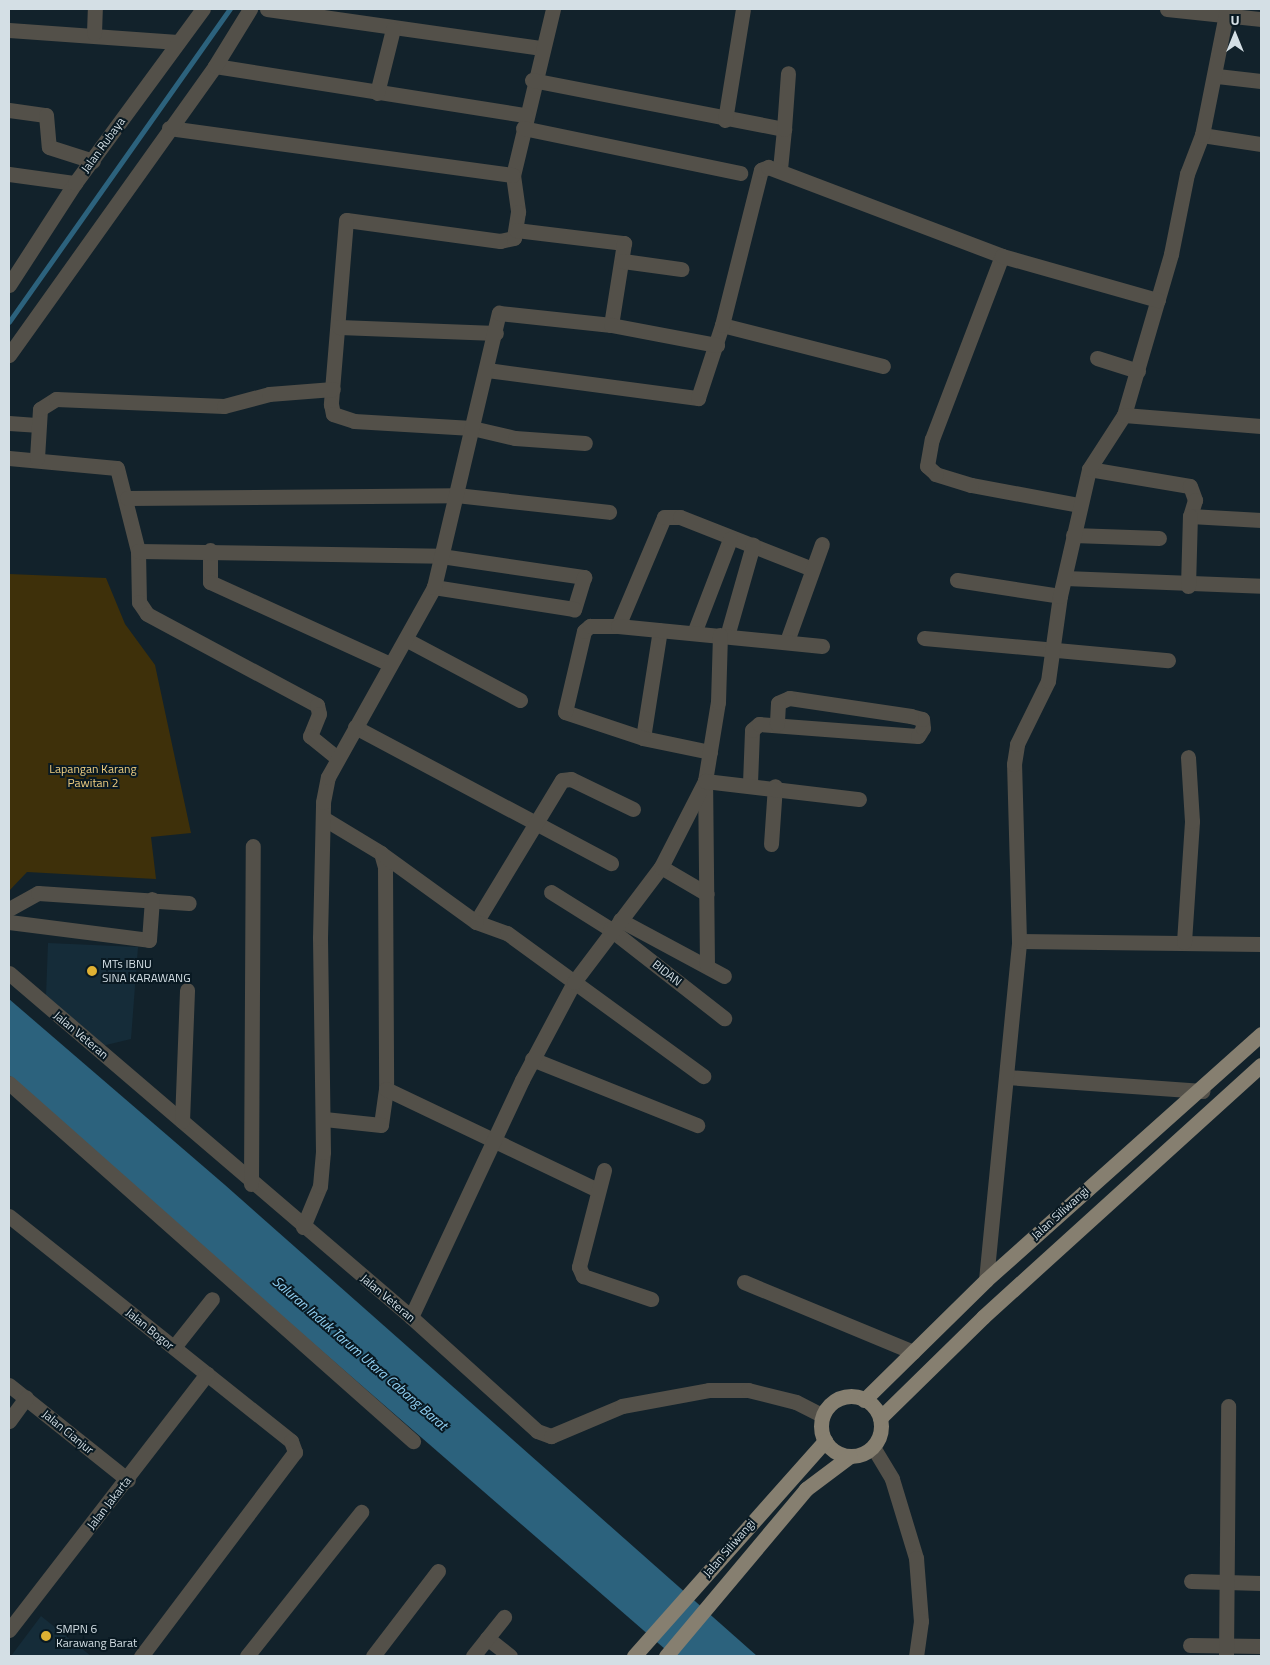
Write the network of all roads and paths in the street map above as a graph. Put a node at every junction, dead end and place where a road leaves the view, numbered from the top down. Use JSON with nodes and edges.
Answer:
{"nodes":[{"id":1,"x":95,"y":9,"type":"edge"},
{"id":2,"x":203,"y":9,"type":"edge"},
{"id":3,"x":250,"y":9,"type":"edge"},
{"id":4,"x":266,"y":9,"type":"edge"},
{"id":5,"x":553,"y":9,"type":"edge"},
{"id":6,"x":743,"y":9,"type":"edge"},
{"id":7,"x":1168,"y":9,"type":"edge"},
{"id":8,"x":1226,"y":13,"type":"edge"},
{"id":9,"x":1261,"y":19,"type":"edge"},
{"id":10,"x":392,"y":29,"type":"junction"},
{"id":11,"x":9,"y":30,"type":"edge"},
{"id":12,"x":94,"y":33,"type":"junction"},
{"id":13,"x":178,"y":42,"type":"junction"},
{"id":14,"x":540,"y":48,"type":"junction"},
{"id":15,"x":215,"y":66,"type":"junction"},
{"id":16,"x":788,"y":73,"type":"dead end"},
{"id":17,"x":1217,"y":76,"type":"junction"},
{"id":18,"x":532,"y":80,"type":"junction"},
{"id":19,"x":1261,"y":80,"type":"edge"},
{"id":20,"x":377,"y":93,"type":"junction"},
{"id":21,"x":9,"y":110,"type":"edge"},
{"id":22,"x":726,"y":120,"type":"junction"},
{"id":23,"x":524,"y":121,"type":"junction"},
{"id":24,"x":169,"y":128,"type":"junction"},
{"id":25,"x":784,"y":129,"type":"junction"},
{"id":26,"x":1202,"y":135,"type":"junction"},
{"id":27,"x":1261,"y":144,"type":"edge"},
{"id":28,"x":93,"y":161,"type":"junction"},
{"id":29,"x":780,"y":169,"type":"junction"},
{"id":30,"x":740,"y":173,"type":"dead end"},
{"id":31,"x":9,"y":174,"type":"edge"},
{"id":32,"x":513,"y":175,"type":"junction"},
{"id":33,"x":75,"y":183,"type":"junction"},
{"id":34,"x":516,"y":230,"type":"junction"},
{"id":35,"x":1002,"y":256,"type":"junction"},
{"id":36,"x":623,"y":261,"type":"junction"},
{"id":37,"x":681,"y":269,"type":"dead end"},
{"id":38,"x":9,"y":285,"type":"edge"},
{"id":39,"x":1158,"y":300,"type":"junction"},
{"id":40,"x":611,"y":325,"type":"junction"},
{"id":41,"x":722,"y":325,"type":"junction"},
{"id":42,"x":339,"y":327,"type":"junction"},
{"id":43,"x":496,"y":333,"type":"junction"},
{"id":44,"x":716,"y":346,"type":"junction"},
{"id":45,"x":9,"y":355,"type":"edge"},
{"id":46,"x":1097,"y":358,"type":"dead end"},
{"id":47,"x":883,"y":366,"type":"dead end"},
{"id":48,"x":487,"y":370,"type":"junction"},
{"id":49,"x":1138,"y":371,"type":"junction"},
{"id":50,"x":333,"y":389,"type":"junction"},
{"id":51,"x":1124,"y":415,"type":"junction"},
{"id":52,"x":9,"y":424,"type":"edge"},
{"id":53,"x":36,"y":426,"type":"junction"},
{"id":54,"x":1261,"y":426,"type":"edge"},
{"id":55,"x":472,"y":428,"type":"junction"},
{"id":56,"x":585,"y":443,"type":"dead end"},
{"id":57,"x":9,"y":458,"type":"edge"},
{"id":58,"x":37,"y":458,"type":"junction"},
{"id":59,"x":1089,"y":469,"type":"junction"},
{"id":60,"x":456,"y":495,"type":"junction"},
{"id":61,"x":127,"y":498,"type":"junction"},
{"id":62,"x":1079,"y":505,"type":"junction"},
{"id":63,"x":610,"y":512,"type":"dead end"},
{"id":64,"x":1190,"y":516,"type":"junction"},
{"id":65,"x":1261,"y":520,"type":"edge"},
{"id":66,"x":1074,"y":535,"type":"junction"},
{"id":67,"x":1159,"y":538,"type":"dead end"},
{"id":68,"x":730,"y":539,"type":"junction"},
{"id":69,"x":822,"y":544,"type":"dead end"},
{"id":70,"x":753,"y":545,"type":"junction"},
{"id":71,"x":210,"y":550,"type":"junction"},
{"id":72,"x":138,"y":551,"type":"junction"},
{"id":73,"x":441,"y":556,"type":"junction"},
{"id":74,"x":812,"y":569,"type":"junction"},
{"id":75,"x":1064,"y":578,"type":"junction"},
{"id":76,"x":957,"y":580,"type":"dead end"},
{"id":77,"x":1188,"y":586,"type":"junction"},
{"id":78,"x":1261,"y":586,"type":"edge"},
{"id":79,"x":434,"y":587,"type":"junction"},
{"id":80,"x":1060,"y":596,"type":"junction"},
{"id":81,"x":618,"y":626,"type":"junction"},
{"id":82,"x":660,"y":630,"type":"junction"},
{"id":83,"x":694,"y":633,"type":"junction"},
{"id":84,"x":723,"y":636,"type":"junction"},
{"id":85,"x":924,"y":638,"type":"dead end"},
{"id":86,"x":407,"y":640,"type":"junction"},
{"id":87,"x":787,"y":641,"type":"junction"},
{"id":88,"x":822,"y":646,"type":"dead end"},
{"id":89,"x":1053,"y":651,"type":"junction"},
{"id":90,"x":1168,"y":660,"type":"dead end"},
{"id":91,"x":390,"y":664,"type":"junction"},
{"id":92,"x":520,"y":700,"type":"dead end"},
{"id":93,"x":777,"y":724,"type":"junction"},
{"id":94,"x":355,"y":727,"type":"junction"},
{"id":95,"x":643,"y":738,"type":"junction"},
{"id":96,"x":710,"y":752,"type":"junction"},
{"id":97,"x":1188,"y":756,"type":"dead end"},
{"id":98,"x":336,"y":758,"type":"junction"},
{"id":99,"x":705,"y":781,"type":"junction"},
{"id":100,"x":750,"y":783,"type":"junction"},
{"id":101,"x":776,"y":786,"type":"junction"},
{"id":102,"x":859,"y":799,"type":"dead end"},
{"id":103,"x":633,"y":809,"type":"dead end"},
{"id":104,"x":323,"y":818,"type":"junction"},
{"id":105,"x":536,"y":827,"type":"junction"},
{"id":106,"x":771,"y":844,"type":"dead end"},
{"id":107,"x":253,"y":846,"type":"dead end"},
{"id":108,"x":381,"y":853,"type":"junction"},
{"id":109,"x":611,"y":863,"type":"dead end"},
{"id":110,"x":661,"y":867,"type":"junction"},
{"id":111,"x":551,"y":892,"type":"dead end"},
{"id":112,"x":707,"y":894,"type":"junction"},
{"id":113,"x":152,"y":899,"type":"junction"},
{"id":114,"x":189,"y":903,"type":"dead end"},
{"id":115,"x":9,"y":909,"type":"edge"},
{"id":116,"x":9,"y":922,"type":"edge"},
{"id":117,"x":476,"y":922,"type":"junction"},
{"id":118,"x":615,"y":924,"type":"junction"},
{"id":119,"x":1019,"y":941,"type":"junction"},
{"id":120,"x":1184,"y":942,"type":"junction"},
{"id":121,"x":1261,"y":944,"type":"edge"},
{"id":122,"x":707,"y":966,"type":"junction"},
{"id":123,"x":9,"y":974,"type":"edge"},
{"id":124,"x":724,"y":976,"type":"dead end"},
{"id":125,"x":574,"y":982,"type":"junction"},
{"id":126,"x":187,"y":990,"type":"dead end"},
{"id":127,"x":724,"y":1018,"type":"dead end"},
{"id":128,"x":1261,"y":1034,"type":"edge"},
{"id":129,"x":532,"y":1058,"type":"junction"},
{"id":130,"x":1261,"y":1064,"type":"edge"},
{"id":131,"x":704,"y":1076,"type":"dead end"},
{"id":132,"x":1007,"y":1077,"type":"junction"},
{"id":133,"x":9,"y":1083,"type":"edge"},
{"id":134,"x":386,"y":1090,"type":"junction"},
{"id":135,"x":1202,"y":1091,"type":"junction"},
{"id":136,"x":324,"y":1119,"type":"junction"},
{"id":137,"x":182,"y":1121,"type":"junction"},
{"id":138,"x":697,"y":1126,"type":"dead end"},
{"id":139,"x":494,"y":1139,"type":"junction"},
{"id":140,"x":604,"y":1170,"type":"dead end"},
{"id":141,"x":251,"y":1184,"type":"junction"},
{"id":142,"x":598,"y":1190,"type":"junction"},
{"id":143,"x":9,"y":1216,"type":"edge"},
{"id":144,"x":303,"y":1227,"type":"junction"},
{"id":145,"x":986,"y":1280,"type":"junction"},
{"id":146,"x":744,"y":1282,"type":"dead end"},
{"id":147,"x":212,"y":1299,"type":"dead end"},
{"id":148,"x":651,"y":1299,"type":"dead end"},
{"id":149,"x":411,"y":1317,"type":"junction"},
{"id":150,"x":174,"y":1348,"type":"junction"},
{"id":151,"x":912,"y":1352,"type":"junction"},
{"id":152,"x":207,"y":1374,"type":"junction"},
{"id":153,"x":9,"y":1385,"type":"edge"},
{"id":154,"x":26,"y":1398,"type":"junction"},
{"id":155,"x":864,"y":1400,"type":"junction"},
{"id":156,"x":1228,"y":1406,"type":"dead end"},
{"id":157,"x":823,"y":1416,"type":"junction"},
{"id":158,"x":880,"y":1418,"type":"junction"},
{"id":159,"x":9,"y":1421,"type":"edge"},
{"id":160,"x":825,"y":1440,"type":"junction"},
{"id":161,"x":413,"y":1441,"type":"dead end"},
{"id":162,"x":873,"y":1447,"type":"junction"},
{"id":163,"x":850,"y":1456,"type":"junction"},
{"id":164,"x":128,"y":1480,"type":"junction"},
{"id":165,"x":361,"y":1512,"type":"dead end"},
{"id":166,"x":438,"y":1571,"type":"dead end"},
{"id":167,"x":1191,"y":1581,"type":"dead end"},
{"id":168,"x":1228,"y":1581,"type":"junction"},
{"id":169,"x":1261,"y":1583,"type":"edge"},
{"id":170,"x":504,"y":1617,"type":"dead end"},
{"id":171,"x":9,"y":1630,"type":"edge"},
{"id":172,"x":488,"y":1638,"type":"junction"},
{"id":173,"x":1190,"y":1645,"type":"dead end"},
{"id":174,"x":1261,"y":1646,"type":"edge"},
{"id":175,"x":1226,"y":1651,"type":"edge"},
{"id":176,"x":636,"y":1654,"type":"edge"},
{"id":177,"x":141,"y":1656,"type":"edge"},
{"id":178,"x":246,"y":1656,"type":"edge"},
{"id":179,"x":373,"y":1656,"type":"edge"},
{"id":180,"x":473,"y":1656,"type":"edge"},
{"id":181,"x":510,"y":1656,"type":"edge"},
{"id":182,"x":666,"y":1656,"type":"edge"},
{"id":183,"x":916,"y":1656,"type":"edge"}],
"edges":[{"from":1,"to":12,"type":"street"},
{"from":2,"to":13,"type":"street","name":"Jalan Rubaya"},
{"from":3,"to":15,"type":"street"},
{"from":4,"to":10,"type":"street"},
{"from":5,"to":14,"type":"street"},
{"from":6,"to":22,"type":"street"},
{"from":7,"to":8,"type":"street"},
{"from":8,"to":9,"type":"street"},
{"from":8,"to":17,"type":"street"},
{"from":10,"to":14,"type":"street"},
{"from":10,"to":20,"type":"street"},
{"from":11,"to":12,"type":"street"},
{"from":12,"to":13,"type":"street"},
{"from":13,"to":28,"type":"street","name":"Jalan Rubaya"},
{"from":14,"to":18,"type":"street"},
{"from":15,"to":20,"type":"street"},
{"from":15,"to":24,"type":"street"},
{"from":16,"to":25,"type":"street"},
{"from":17,"to":19,"type":"street"},
{"from":17,"to":26,"type":"street"},
{"from":18,"to":22,"type":"street"},
{"from":18,"to":23,"type":"street"},
{"from":20,"to":23,"type":"street"},
{"from":21,"to":28,"type":"street"},
{"from":22,"to":25,"type":"street"},
{"from":23,"to":30,"type":"street"},
{"from":23,"to":32,"type":"street"},
{"from":24,"to":32,"type":"street"},
{"from":24,"to":45,"type":"street"},
{"from":25,"to":29,"type":"street"},
{"from":26,"to":27,"type":"street"},
{"from":26,"to":39,"type":"street"},
{"from":28,"to":33,"type":"street","name":"Jalan Rubaya"},
{"from":29,"to":35,"type":"street"},
{"from":29,"to":41,"type":"street"},
{"from":31,"to":33,"type":"street"},
{"from":32,"to":34,"type":"street"},
{"from":33,"to":38,"type":"street","name":"Jalan Rubaya"},
{"from":34,"to":36,"type":"street"},
{"from":34,"to":42,"type":"street"},
{"from":35,"to":39,"type":"street"},
{"from":35,"to":62,"type":"street"},
{"from":36,"to":37,"type":"street"},
{"from":36,"to":40,"type":"street"},
{"from":39,"to":49,"type":"street"},
{"from":40,"to":43,"type":"street"},
{"from":40,"to":44,"type":"street"},
{"from":41,"to":44,"type":"street"},
{"from":41,"to":47,"type":"street"},
{"from":42,"to":43,"type":"street"},
{"from":42,"to":50,"type":"street"},
{"from":43,"to":48,"type":"street"},
{"from":44,"to":48,"type":"street"},
{"from":46,"to":49,"type":"street"},
{"from":48,"to":55,"type":"street"},
{"from":49,"to":51,"type":"street"},
{"from":50,"to":53,"type":"street"},
{"from":50,"to":55,"type":"street"},
{"from":51,"to":54,"type":"street"},
{"from":51,"to":59,"type":"street"},
{"from":52,"to":53,"type":"street"},
{"from":53,"to":58,"type":"street"},
{"from":55,"to":56,"type":"street"},
{"from":55,"to":60,"type":"street"},
{"from":57,"to":58,"type":"street"},
{"from":58,"to":61,"type":"street"},
{"from":59,"to":62,"type":"street"},
{"from":59,"to":64,"type":"street"},
{"from":60,"to":61,"type":"street"},
{"from":60,"to":63,"type":"street"},
{"from":60,"to":73,"type":"street"},
{"from":61,"to":72,"type":"street"},
{"from":62,"to":66,"type":"street"},
{"from":64,"to":65,"type":"street"},
{"from":64,"to":77,"type":"street"},
{"from":66,"to":67,"type":"street"},
{"from":66,"to":75,"type":"street"},
{"from":68,"to":70,"type":"street"},
{"from":68,"to":81,"type":"street"},
{"from":68,"to":83,"type":"street"},
{"from":69,"to":74,"type":"street"},
{"from":70,"to":74,"type":"street"},
{"from":70,"to":84,"type":"street"},
{"from":71,"to":72,"type":"street"},
{"from":71,"to":73,"type":"street"},
{"from":71,"to":91,"type":"street"},
{"from":72,"to":98,"type":"street"},
{"from":73,"to":79,"type":"street"},
{"from":73,"to":79,"type":"street"},
{"from":74,"to":87,"type":"street"},
{"from":75,"to":77,"type":"street"},
{"from":75,"to":80,"type":"street"},
{"from":76,"to":80,"type":"street"},
{"from":77,"to":78,"type":"street"},
{"from":79,"to":86,"type":"street"},
{"from":80,"to":89,"type":"street"},
{"from":81,"to":82,"type":"street"},
{"from":81,"to":95,"type":"street"},
{"from":82,"to":83,"type":"street"},
{"from":82,"to":95,"type":"street"},
{"from":83,"to":84,"type":"street"},
{"from":84,"to":87,"type":"street"},
{"from":84,"to":96,"type":"street"},
{"from":85,"to":89,"type":"street"},
{"from":86,"to":91,"type":"street"},
{"from":86,"to":92,"type":"street"},
{"from":87,"to":88,"type":"street"},
{"from":89,"to":90,"type":"street"},
{"from":89,"to":119,"type":"street"},
{"from":91,"to":94,"type":"street"},
{"from":93,"to":93,"type":"street"},
{"from":93,"to":100,"type":"street"},
{"from":94,"to":98,"type":"street"},
{"from":94,"to":105,"type":"street"},
{"from":95,"to":96,"type":"street"},
{"from":96,"to":99,"type":"street"},
{"from":97,"to":120,"type":"street"},
{"from":98,"to":104,"type":"street"},
{"from":99,"to":100,"type":"street"},
{"from":99,"to":110,"type":"street"},
{"from":99,"to":112,"type":"street"},
{"from":100,"to":101,"type":"street"},
{"from":101,"to":102,"type":"street"},
{"from":101,"to":106,"type":"street"},
{"from":103,"to":105,"type":"street"},
{"from":104,"to":108,"type":"street"},
{"from":104,"to":136,"type":"street"},
{"from":105,"to":109,"type":"street"},
{"from":105,"to":117,"type":"street"},
{"from":107,"to":141,"type":"street"},
{"from":108,"to":117,"type":"street"},
{"from":108,"to":134,"type":"street"},
{"from":110,"to":112,"type":"street"},
{"from":110,"to":118,"type":"street"},
{"from":111,"to":118,"type":"street"},
{"from":112,"to":122,"type":"street"},
{"from":113,"to":114,"type":"street"},
{"from":113,"to":115,"type":"street"},
{"from":113,"to":116,"type":"street"},
{"from":117,"to":125,"type":"street"},
{"from":118,"to":122,"type":"street"},
{"from":118,"to":125,"type":"street"},
{"from":118,"to":127,"type":"street","name":"BIDAN"},
{"from":119,"to":120,"type":"street"},
{"from":119,"to":132,"type":"street"},
{"from":120,"to":121,"type":"street"},
{"from":122,"to":124,"type":"street"},
{"from":123,"to":137,"type":"street","name":"Jalan Veteran"},
{"from":125,"to":129,"type":"street"},
{"from":125,"to":131,"type":"street"},
{"from":126,"to":137,"type":"street"},
{"from":128,"to":135,"type":"main road","name":"Jalan Siliwangi"},
{"from":129,"to":138,"type":"street"},
{"from":129,"to":139,"type":"street"},
{"from":130,"to":158,"type":"main road","name":"Jalan Siliwangi"},
{"from":132,"to":135,"type":"street"},
{"from":132,"to":145,"type":"street"},
{"from":133,"to":161,"type":"street"},
{"from":134,"to":136,"type":"street"},
{"from":134,"to":139,"type":"street"},
{"from":135,"to":145,"type":"main road","name":"Jalan Siliwangi"},
{"from":136,"to":144,"type":"street"},
{"from":137,"to":141,"type":"street","name":"Jalan Veteran"},
{"from":139,"to":142,"type":"street"},
{"from":139,"to":149,"type":"street"},
{"from":140,"to":142,"type":"street"},
{"from":141,"to":144,"type":"street","name":"Jalan Veteran"},
{"from":142,"to":148,"type":"street"},
{"from":143,"to":150,"type":"street","name":"Jalan Bogor"},
{"from":144,"to":149,"type":"street","name":"Jalan Veteran"},
{"from":145,"to":151,"type":"main road","name":"Jalan Siliwangi"},
{"from":146,"to":151,"type":"street"},
{"from":147,"to":150,"type":"street"},
{"from":149,"to":157,"type":"street","name":"Jalan Veteran"},
{"from":150,"to":152,"type":"street","name":"Jalan Bogor"},
{"from":151,"to":155,"type":"main road","name":"Jalan Siliwangi"},
{"from":152,"to":164,"type":"street","name":"Jalan Jakarta"},
{"from":152,"to":177,"type":"street","name":"Jalan Bogor"},
{"from":153,"to":154,"type":"street","name":"Jalan Cianjur"},
{"from":154,"to":159,"type":"street"},
{"from":154,"to":164,"type":"street","name":"Jalan Cianjur"},
{"from":155,"to":157,"type":"main road"},
{"from":155,"to":158,"type":"main road"},
{"from":156,"to":168,"type":"street"},
{"from":157,"to":160,"type":"main road"},
{"from":158,"to":162,"type":"main road"},
{"from":160,"to":163,"type":"main road"},
{"from":160,"to":176,"type":"main road","name":"Jalan Siliwangi"},
{"from":162,"to":163,"type":"main road"},
{"from":162,"to":183,"type":"street"},
{"from":163,"to":182,"type":"main road","name":"Jalan Siliwangi"},
{"from":164,"to":171,"type":"street","name":"Jalan Jakarta"},
{"from":165,"to":178,"type":"street"},
{"from":166,"to":179,"type":"street"},
{"from":167,"to":168,"type":"street"},
{"from":168,"to":169,"type":"street"},
{"from":168,"to":175,"type":"street"},
{"from":170,"to":172,"type":"street"},
{"from":172,"to":180,"type":"street"},
{"from":172,"to":181,"type":"street"},
{"from":173,"to":175,"type":"street"},
{"from":174,"to":175,"type":"street"}]}
